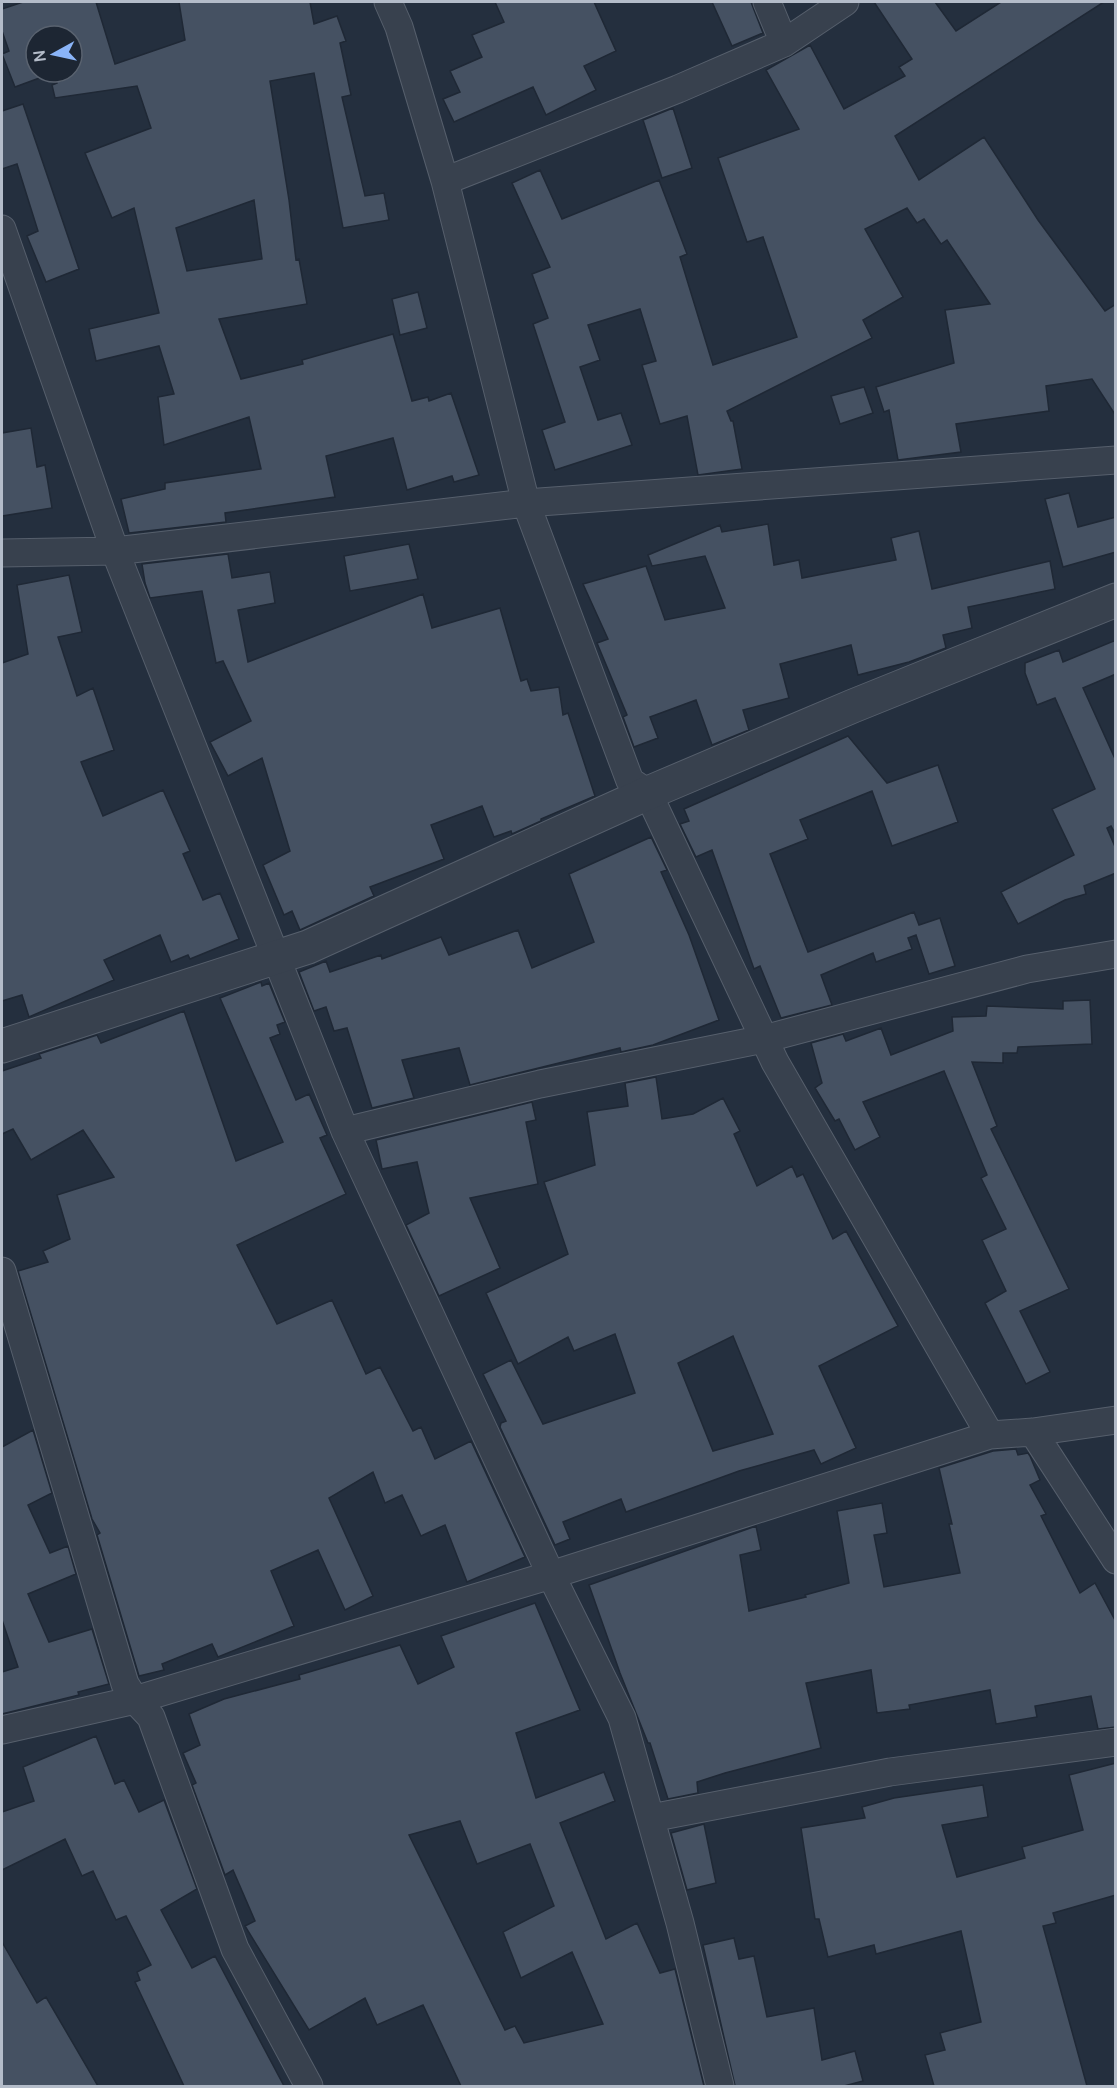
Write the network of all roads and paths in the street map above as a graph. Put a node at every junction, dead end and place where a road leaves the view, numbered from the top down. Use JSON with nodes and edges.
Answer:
{"nodes":[{"id":1,"x":388,"y":2,"type":"edge"},
{"id":2,"x":767,"y":2,"type":"edge"},
{"id":3,"x":845,"y":2,"type":"edge"},
{"id":4,"x":784,"y":43,"type":"junction"},
{"id":5,"x":445,"y":181,"type":"junction"},
{"id":6,"x":2,"y":229,"type":"edge"},
{"id":7,"x":1116,"y":460,"type":"edge"},
{"id":8,"x":526,"y":503,"type":"junction"},
{"id":9,"x":115,"y":551,"type":"junction"},
{"id":10,"x":2,"y":553,"type":"edge"},
{"id":11,"x":1116,"y":600,"type":"edge"},
{"id":12,"x":648,"y":793,"type":"junction"},
{"id":13,"x":1116,"y":954,"type":"edge"},
{"id":14,"x":274,"y":956,"type":"junction"},
{"id":15,"x":764,"y":1039,"type":"junction"},
{"id":16,"x":2,"y":1046,"type":"edge"},
{"id":17,"x":345,"y":1131,"type":"junction"},
{"id":18,"x":2,"y":1271,"type":"edge"},
{"id":19,"x":1116,"y":1420,"type":"edge"},
{"id":20,"x":1033,"y":1432,"type":"junction"},
{"id":21,"x":990,"y":1435,"type":"junction"},
{"id":22,"x":1116,"y":1560,"type":"edge"},
{"id":23,"x":551,"y":1575,"type":"junction"},
{"id":24,"x":135,"y":1700,"type":"junction"},
{"id":25,"x":2,"y":1730,"type":"edge"},
{"id":26,"x":1116,"y":1742,"type":"edge"},
{"id":27,"x":651,"y":1818,"type":"junction"},
{"id":28,"x":309,"y":2086,"type":"edge"},
{"id":29,"x":720,"y":2086,"type":"edge"}],
"edges":[{"from":1,"to":5,"type":"street"},
{"from":2,"to":4,"type":"street"},
{"from":3,"to":4,"type":"street"},
{"from":4,"to":5,"type":"street"},
{"from":5,"to":8,"type":"street"},
{"from":6,"to":9,"type":"street"},
{"from":7,"to":8,"type":"street"},
{"from":8,"to":9,"type":"street"},
{"from":8,"to":12,"type":"street"},
{"from":9,"to":10,"type":"street"},
{"from":9,"to":14,"type":"street"},
{"from":11,"to":12,"type":"street"},
{"from":12,"to":14,"type":"street"},
{"from":12,"to":15,"type":"street"},
{"from":13,"to":15,"type":"street"},
{"from":14,"to":16,"type":"street"},
{"from":14,"to":17,"type":"street"},
{"from":15,"to":17,"type":"street"},
{"from":15,"to":21,"type":"street"},
{"from":17,"to":23,"type":"street"},
{"from":18,"to":24,"type":"street"},
{"from":19,"to":20,"type":"street"},
{"from":20,"to":21,"type":"street"},
{"from":20,"to":22,"type":"street"},
{"from":21,"to":23,"type":"street"},
{"from":23,"to":24,"type":"street"},
{"from":23,"to":27,"type":"street"},
{"from":24,"to":25,"type":"street"},
{"from":24,"to":28,"type":"street"},
{"from":26,"to":27,"type":"street"},
{"from":27,"to":29,"type":"street"}]}
